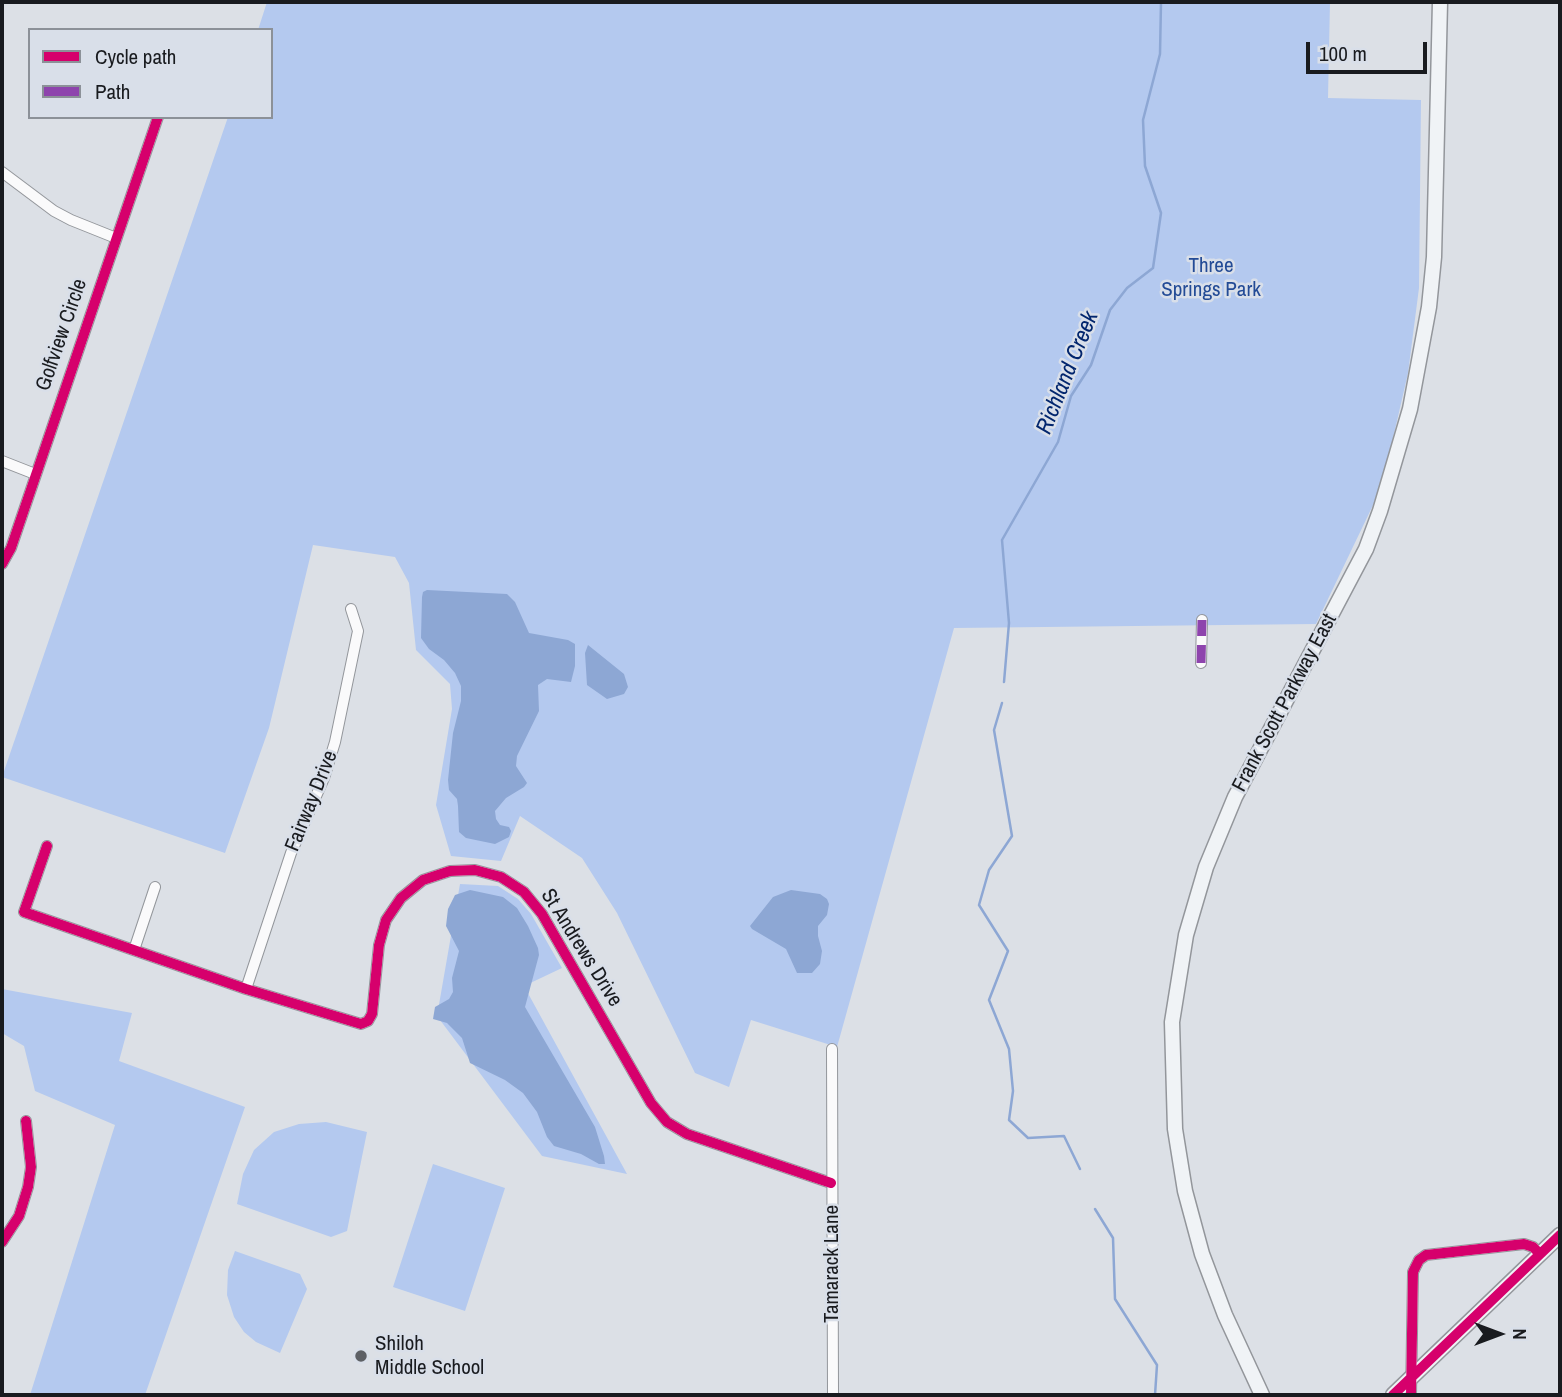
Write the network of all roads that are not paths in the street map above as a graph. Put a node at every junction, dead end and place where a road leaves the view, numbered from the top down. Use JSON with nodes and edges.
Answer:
{"nodes":[{"id":1,"x":1440,"y":2,"type":"edge"},
{"id":2,"x":157,"y":119,"type":"edge"},
{"id":3,"x":2,"y":172,"type":"edge"},
{"id":4,"x":116,"y":238,"type":"junction"},
{"id":5,"x":2,"y":461,"type":"edge"},
{"id":6,"x":35,"y":474,"type":"junction"},
{"id":7,"x":2,"y":564,"type":"edge"},
{"id":8,"x":351,"y":609,"type":"dead end"},
{"id":9,"x":1202,"y":620,"type":"dead end"},
{"id":10,"x":1201,"y":663,"type":"dead end"},
{"id":11,"x":47,"y":846,"type":"dead end"},
{"id":12,"x":155,"y":887,"type":"dead end"},
{"id":13,"x":134,"y":950,"type":"junction"},
{"id":14,"x":246,"y":989,"type":"junction"},
{"id":15,"x":832,"y":1049,"type":"dead end"},
{"id":16,"x":26,"y":1121,"type":"dead end"},
{"id":17,"x":831,"y":1183,"type":"junction"},
{"id":18,"x":1560,"y":1235,"type":"edge"},
{"id":19,"x":2,"y":1242,"type":"edge"},
{"id":20,"x":1540,"y":1254,"type":"junction"},
{"id":21,"x":1411,"y":1378,"type":"junction"},
{"id":22,"x":833,"y":1395,"type":"edge"},
{"id":23,"x":1262,"y":1395,"type":"edge"},
{"id":24,"x":1393,"y":1395,"type":"edge"},
{"id":25,"x":1411,"y":1395,"type":"edge"}],
"edges":[{"from":1,"to":23,"type":"main road","name":"Frank Scott Parkway East"},
{"from":2,"to":4,"type":"street","name":"Golfview Circle"},
{"from":3,"to":4,"type":"street"},
{"from":4,"to":6,"type":"street","name":"Golfview Circle"},
{"from":5,"to":6,"type":"street"},
{"from":6,"to":7,"type":"street","name":"Golfview Circle"},
{"from":8,"to":14,"type":"street","name":"Fairway Drive"},
{"from":9,"to":10,"type":"street"},
{"from":11,"to":13,"type":"street","name":"St Andrews Drive"},
{"from":12,"to":13,"type":"street"},
{"from":13,"to":14,"type":"street","name":"St Andrews Drive"},
{"from":14,"to":17,"type":"street","name":"St Andrews Drive"},
{"from":15,"to":17,"type":"street","name":"Tamarack Lane"},
{"from":16,"to":19,"type":"street"},
{"from":17,"to":22,"type":"street","name":"Tamarack Lane"},
{"from":18,"to":20,"type":"main road"},
{"from":20,"to":21,"type":"main road"},
{"from":20,"to":21,"type":"street"},
{"from":21,"to":24,"type":"main road"},
{"from":21,"to":25,"type":"street"}]}
